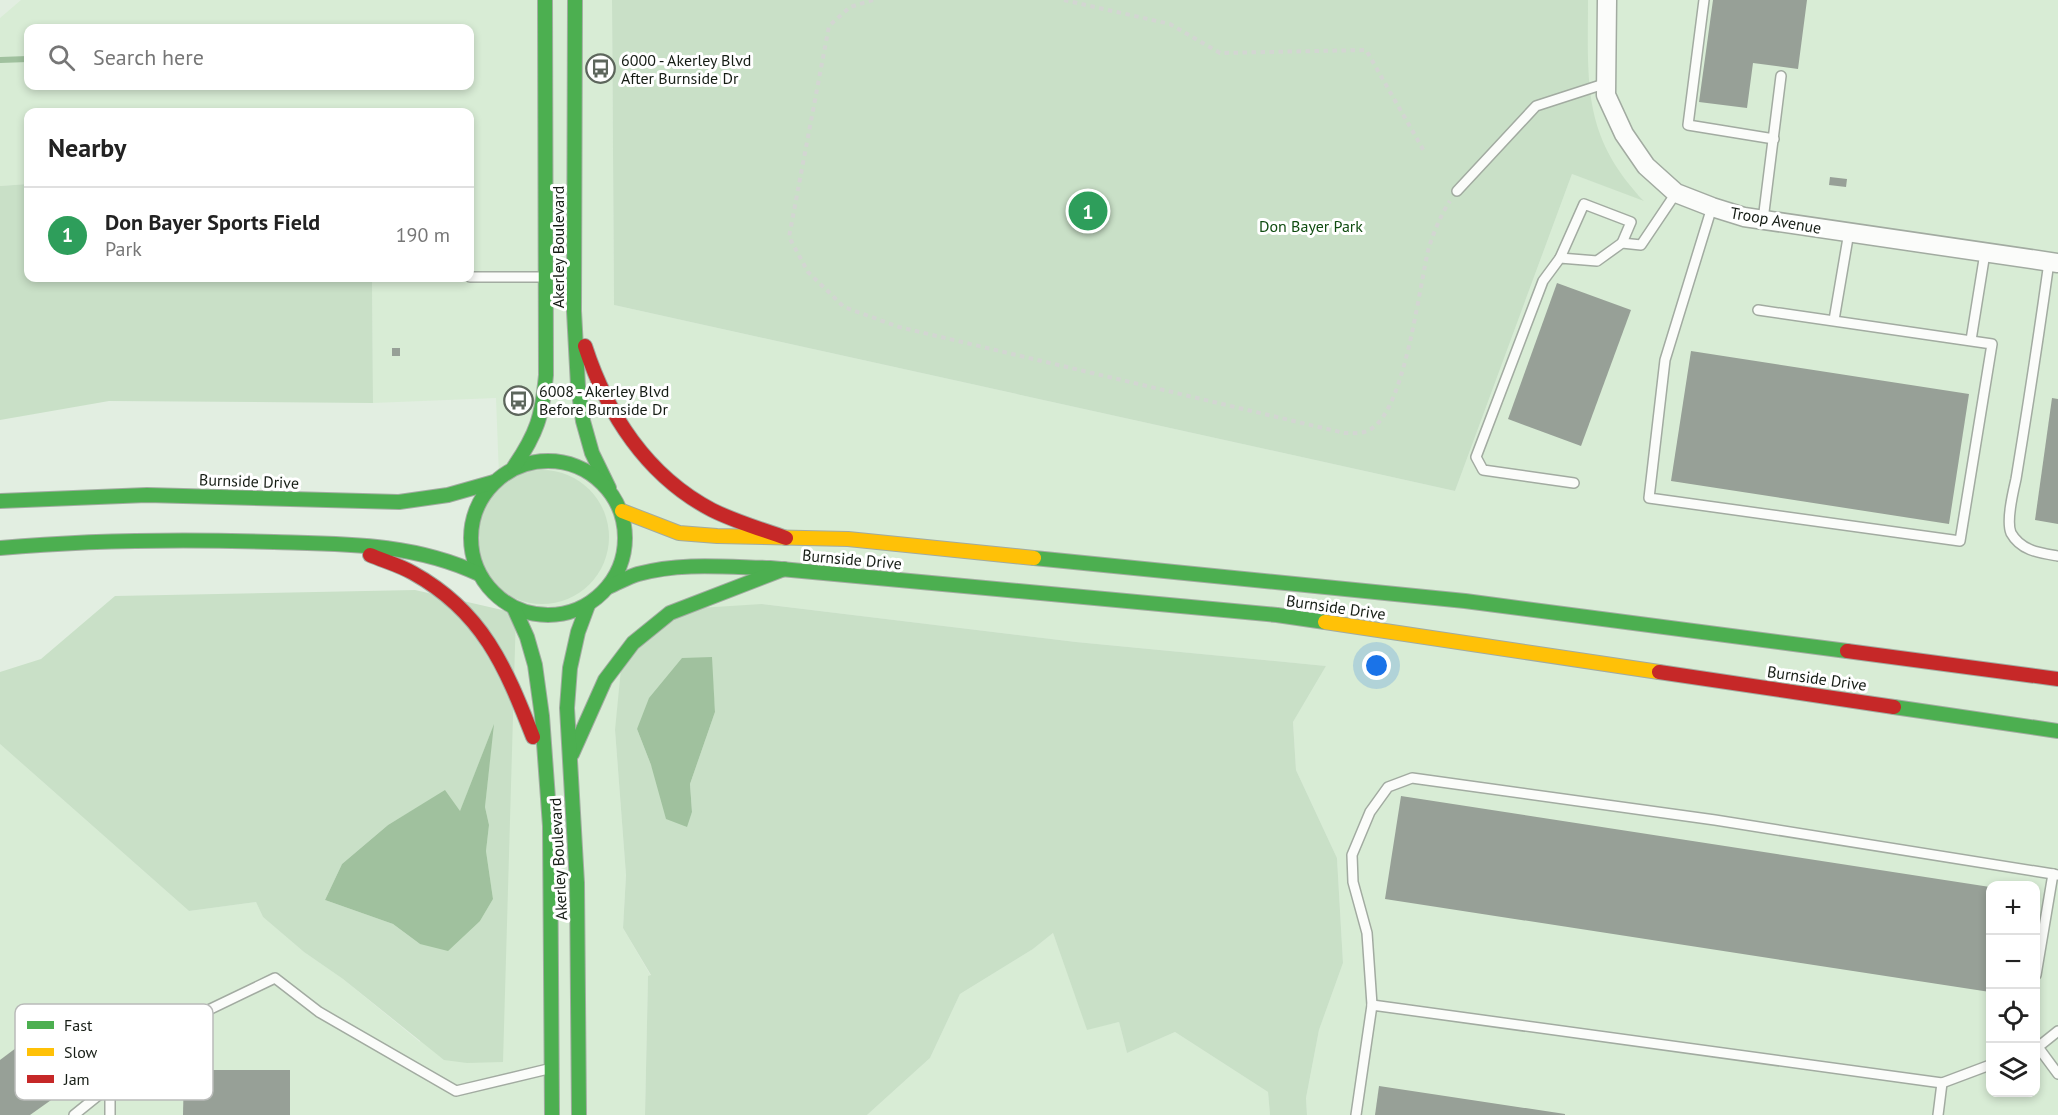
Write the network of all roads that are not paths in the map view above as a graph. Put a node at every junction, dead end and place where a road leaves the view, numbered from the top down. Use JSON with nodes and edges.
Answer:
{"nodes":[{"id":1,"x":545,"y":0,"type":"edge"},
{"id":2,"x":575,"y":0,"type":"edge"},
{"id":3,"x":1607,"y":0,"type":"edge"},
{"id":4,"x":1704,"y":0,"type":"edge"},
{"id":5,"x":1780,"y":76,"type":"dead end"},
{"id":6,"x":1607,"y":83,"type":"junction"},
{"id":7,"x":1774,"y":139,"type":"junction"},
{"id":8,"x":1457,"y":191,"type":"road end"},
{"id":9,"x":1676,"y":193,"type":"junction"},
{"id":10,"x":1712,"y":207,"type":"junction"},
{"id":11,"x":1763,"y":220,"type":"junction"},
{"id":12,"x":1849,"y":232,"type":"junction"},
{"id":13,"x":1622,"y":243,"type":"junction"},
{"id":14,"x":1986,"y":253,"type":"junction"},
{"id":15,"x":1560,"y":258,"type":"junction"},
{"id":16,"x":2054,"y":262,"type":"edge"},
{"id":17,"x":474,"y":277,"type":"edge"},
{"id":18,"x":546,"y":277,"type":"junction"},
{"id":19,"x":1758,"y":310,"type":"dead end"},
{"id":20,"x":574,"y":311,"type":"junction"},
{"id":21,"x":1834,"y":320,"type":"junction"},
{"id":22,"x":1971,"y":340,"type":"junction"},
{"id":23,"x":514,"y":467,"type":"junction"},
{"id":24,"x":494,"y":482,"type":"junction"},
{"id":25,"x":1574,"y":483,"type":"dead end"},
{"id":26,"x":609,"y":488,"type":"junction"},
{"id":27,"x":0,"y":501,"type":"edge"},
{"id":28,"x":622,"y":511,"type":"junction"},
{"id":29,"x":786,"y":538,"type":"junction"},
{"id":30,"x":342,"y":544,"type":"junction"},
{"id":31,"x":0,"y":548,"type":"edge"},
{"id":32,"x":2058,"y":556,"type":"edge"},
{"id":33,"x":784,"y":569,"type":"junction"},
{"id":34,"x":479,"y":574,"type":"junction"},
{"id":35,"x":608,"y":587,"type":"junction"},
{"id":36,"x":588,"y":605,"type":"junction"},
{"id":37,"x":514,"y":608,"type":"junction"},
{"id":38,"x":2058,"y":678,"type":"edge"},
{"id":39,"x":2058,"y":731,"type":"edge"},
{"id":40,"x":570,"y":759,"type":"junction"},
{"id":41,"x":545,"y":763,"type":"junction"},
{"id":42,"x":2056,"y":875,"type":"edge"},
{"id":43,"x":2040,"y":955,"type":"edge"},
{"id":44,"x":1372,"y":1005,"type":"junction"},
{"id":45,"x":213,"y":1008,"type":"edge"},
{"id":46,"x":2058,"y":1031,"type":"edge"},
{"id":47,"x":2039,"y":1043,"type":"edge"},
{"id":48,"x":2040,"y":1050,"type":"edge"},
{"id":49,"x":1986,"y":1066,"type":"edge"},
{"id":50,"x":552,"y":1068,"type":"junction"},
{"id":51,"x":2058,"y":1074,"type":"edge"},
{"id":52,"x":1942,"y":1083,"type":"junction"},
{"id":53,"x":93,"y":1100,"type":"edge"},
{"id":54,"x":74,"y":1115,"type":"edge"},
{"id":55,"x":552,"y":1115,"type":"edge"},
{"id":56,"x":579,"y":1115,"type":"edge"},
{"id":57,"x":1356,"y":1115,"type":"edge"},
{"id":58,"x":1938,"y":1115,"type":"edge"}],
"edges":[{"from":1,"to":18,"type":"main road","name":"Akerley Boulevard"},
{"from":2,"to":20,"type":"main road","name":"Akerley Boulevard"},
{"from":3,"to":6,"type":"street","name":"Troop Avenue"},
{"from":4,"to":7,"type":"lane"},
{"from":5,"to":7,"type":"lane"},
{"from":6,"to":8,"type":"lane"},
{"from":6,"to":9,"type":"street","name":"Troop Avenue"},
{"from":7,"to":11,"type":"lane"},
{"from":9,"to":10,"type":"street","name":"Troop Avenue"},
{"from":9,"to":13,"type":"lane"},
{"from":10,"to":11,"type":"street","name":"Troop Avenue"},
{"from":10,"to":22,"type":"lane"},
{"from":11,"to":12,"type":"street","name":"Troop Avenue"},
{"from":12,"to":14,"type":"street","name":"Troop Avenue"},
{"from":12,"to":21,"type":"lane"},
{"from":13,"to":15,"type":"lane"},
{"from":13,"to":15,"type":"lane"},
{"from":14,"to":16,"type":"street","name":"Troop Avenue"},
{"from":14,"to":22,"type":"lane"},
{"from":15,"to":25,"type":"lane"},
{"from":16,"to":32,"type":"lane"},
{"from":17,"to":18,"type":"lane"},
{"from":18,"to":23,"type":"main road","name":"Akerley Boulevard"},
{"from":19,"to":21,"type":"lane"},
{"from":20,"to":26,"type":"main road","name":"Akerley Boulevard"},
{"from":20,"to":29,"type":"main road"},
{"from":21,"to":22,"type":"lane"},
{"from":23,"to":24,"type":"main road"},
{"from":23,"to":26,"type":"main road"},
{"from":24,"to":27,"type":"main road","name":"Burnside Drive"},
{"from":24,"to":34,"type":"main road"},
{"from":26,"to":28,"type":"main road"},
{"from":28,"to":29,"type":"main road","name":"Burnside Drive"},
{"from":28,"to":35,"type":"main road"},
{"from":29,"to":38,"type":"main road","name":"Burnside Drive"},
{"from":30,"to":31,"type":"main road"},
{"from":30,"to":34,"type":"main road"},
{"from":30,"to":41,"type":"main road"},
{"from":33,"to":35,"type":"main road","name":"Burnside Drive"},
{"from":33,"to":39,"type":"main road","name":"Burnside Drive"},
{"from":33,"to":40,"type":"main road"},
{"from":34,"to":37,"type":"main road"},
{"from":35,"to":36,"type":"main road"},
{"from":36,"to":37,"type":"main road"},
{"from":36,"to":40,"type":"main road","name":"Akerley Boulevard"},
{"from":37,"to":41,"type":"main road","name":"Akerley Boulevard"},
{"from":40,"to":56,"type":"main road","name":"Akerley Boulevard"},
{"from":41,"to":50,"type":"main road","name":"Akerley Boulevard"},
{"from":42,"to":43,"type":"lane"},
{"from":42,"to":44,"type":"lane"},
{"from":44,"to":52,"type":"lane"},
{"from":44,"to":57,"type":"lane"},
{"from":45,"to":50,"type":"lane"},
{"from":46,"to":47,"type":"lane"},
{"from":48,"to":51,"type":"lane"},
{"from":49,"to":52,"type":"lane"},
{"from":50,"to":55,"type":"main road","name":"Akerley Boulevard"},
{"from":52,"to":58,"type":"lane"},
{"from":53,"to":54,"type":"lane"}]}
